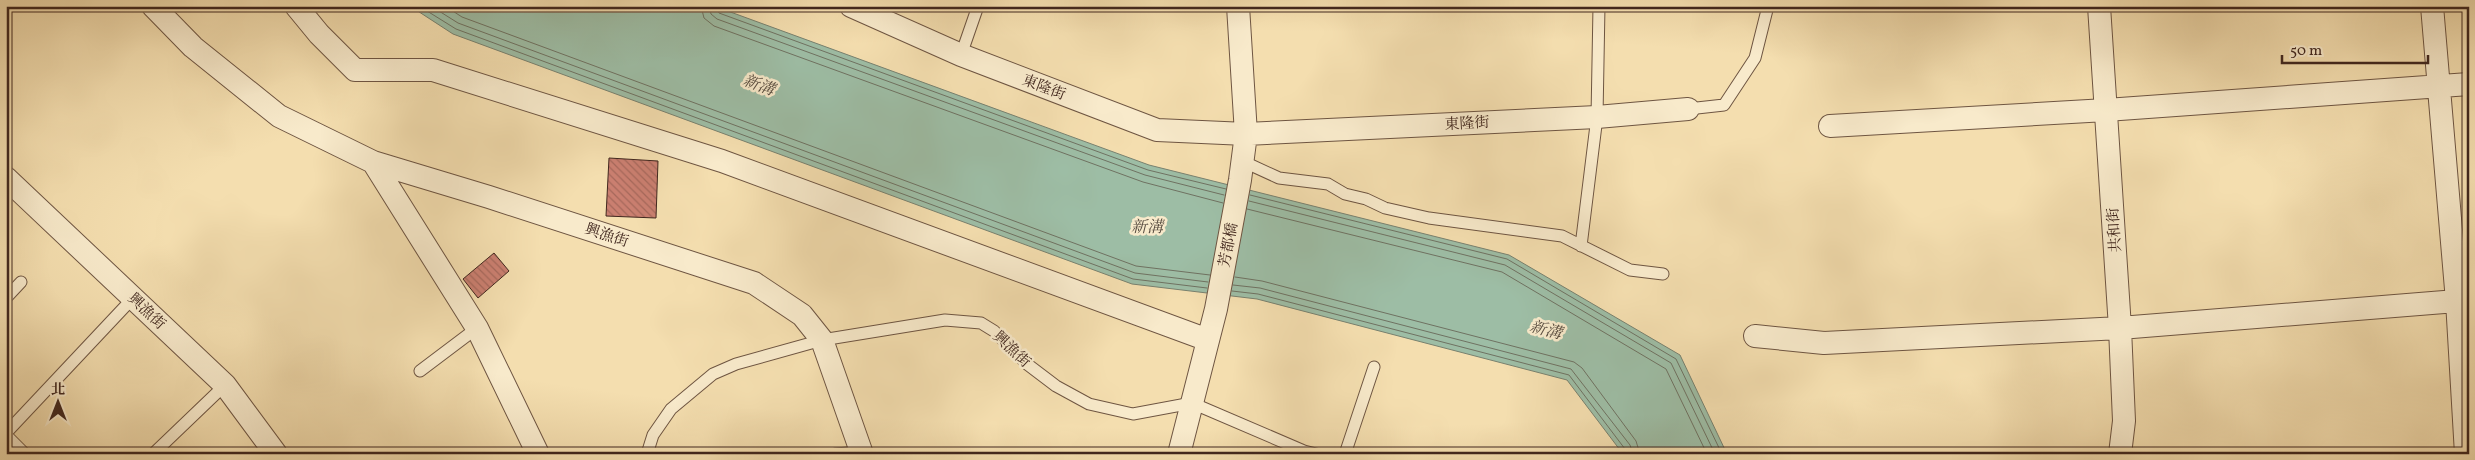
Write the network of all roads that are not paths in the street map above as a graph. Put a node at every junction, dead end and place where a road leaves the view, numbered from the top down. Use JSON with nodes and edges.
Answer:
{"nodes":[{"id":1,"x":153,"y":6,"type":"edge"},
{"id":2,"x":296,"y":6,"type":"edge"},
{"id":3,"x":851,"y":6,"type":"edge"},
{"id":4,"x":978,"y":6,"type":"edge"},
{"id":5,"x":1238,"y":6,"type":"edge"},
{"id":6,"x":1598,"y":6,"type":"edge"},
{"id":7,"x":1768,"y":6,"type":"edge"},
{"id":8,"x":2099,"y":6,"type":"edge"},
{"id":9,"x":2432,"y":6,"type":"edge"},
{"id":10,"x":961,"y":55,"type":"junction"},
{"id":11,"x":2469,"y":84,"type":"edge"},
{"id":12,"x":2439,"y":85,"type":"junction"},
{"id":13,"x":1688,"y":109,"type":"joint"},
{"id":14,"x":2106,"y":110,"type":"junction"},
{"id":15,"x":1597,"y":117,"type":"junction"},
{"id":16,"x":1830,"y":126,"type":"dead end"},
{"id":17,"x":1246,"y":134,"type":"junction"},
{"id":18,"x":374,"y":162,"type":"junction"},
{"id":19,"x":1241,"y":171,"type":"junction"},
{"id":20,"x":6,"y":178,"type":"edge"},
{"id":21,"x":1581,"y":246,"type":"junction"},
{"id":22,"x":1663,"y":274,"type":"dead end"},
{"id":23,"x":21,"y":282,"type":"dead end"},
{"id":24,"x":6,"y":298,"type":"edge"},
{"id":25,"x":133,"y":298,"type":"junction"},
{"id":26,"x":2463,"y":301,"type":"edge"},
{"id":27,"x":477,"y":328,"type":"junction"},
{"id":28,"x":2120,"y":328,"type":"junction"},
{"id":29,"x":1755,"y":336,"type":"dead end"},
{"id":30,"x":822,"y":340,"type":"junction"},
{"id":31,"x":1208,"y":340,"type":"junction"},
{"id":32,"x":1374,"y":367,"type":"dead end"},
{"id":33,"x":420,"y":371,"type":"dead end"},
{"id":34,"x":225,"y":385,"type":"junction"},
{"id":35,"x":1192,"y":403,"type":"junction"},
{"id":36,"x":6,"y":434,"type":"edge"},
{"id":37,"x":862,"y":453,"type":"edge"},
{"id":38,"x":25,"y":454,"type":"edge"},
{"id":39,"x":153,"y":454,"type":"edge"},
{"id":40,"x":276,"y":454,"type":"edge"},
{"id":41,"x":538,"y":454,"type":"edge"},
{"id":42,"x":647,"y":454,"type":"edge"},
{"id":43,"x":835,"y":454,"type":"edge"},
{"id":44,"x":1179,"y":454,"type":"edge"},
{"id":45,"x":1316,"y":454,"type":"edge"},
{"id":46,"x":1345,"y":454,"type":"edge"},
{"id":47,"x":2120,"y":454,"type":"edge"},
{"id":48,"x":2466,"y":454,"type":"edge"}],
"edges":[{"from":1,"to":18,"type":"street","name":"興漁街"},
{"from":2,"to":31,"type":"street"},
{"from":3,"to":10,"type":"street","name":"東隆街"},
{"from":4,"to":10,"type":"lane"},
{"from":5,"to":17,"type":"street"},
{"from":6,"to":15,"type":"lane"},
{"from":7,"to":13,"type":"lane"},
{"from":8,"to":14,"type":"street","name":"共和街"},
{"from":9,"to":12,"type":"street"},
{"from":10,"to":17,"type":"street","name":"東隆街"},
{"from":11,"to":12,"type":"street"},
{"from":12,"to":14,"type":"street"},
{"from":12,"to":26,"type":"street"},
{"from":13,"to":15,"type":"street","name":"東隆街"},
{"from":14,"to":16,"type":"street"},
{"from":14,"to":28,"type":"street","name":"共和街"},
{"from":15,"to":17,"type":"street","name":"東隆街"},
{"from":15,"to":21,"type":"lane"},
{"from":17,"to":19,"type":"street","name":"芳都橋"},
{"from":18,"to":27,"type":"street"},
{"from":18,"to":30,"type":"street","name":"興漁街"},
{"from":19,"to":21,"type":"lane"},
{"from":19,"to":31,"type":"street","name":"芳都橋"},
{"from":20,"to":25,"type":"street","name":"興漁街"},
{"from":21,"to":22,"type":"lane"},
{"from":23,"to":24,"type":"lane"},
{"from":25,"to":34,"type":"street","name":"興漁街"},
{"from":25,"to":36,"type":"lane"},
{"from":26,"to":28,"type":"street"},
{"from":26,"to":48,"type":"street"},
{"from":27,"to":33,"type":"lane"},
{"from":27,"to":41,"type":"street"},
{"from":28,"to":29,"type":"street"},
{"from":28,"to":47,"type":"street","name":"共和街"},
{"from":30,"to":35,"type":"lane","name":"興漁街"},
{"from":30,"to":37,"type":"street","name":"興漁街"},
{"from":30,"to":42,"type":"lane","name":"興漁街"},
{"from":31,"to":35,"type":"street"},
{"from":32,"to":46,"type":"lane"},
{"from":34,"to":39,"type":"lane"},
{"from":34,"to":40,"type":"street","name":"興漁街"},
{"from":35,"to":44,"type":"street"},
{"from":35,"to":45,"type":"lane"},
{"from":36,"to":38,"type":"lane"},
{"from":37,"to":43,"type":"lane"}]}
